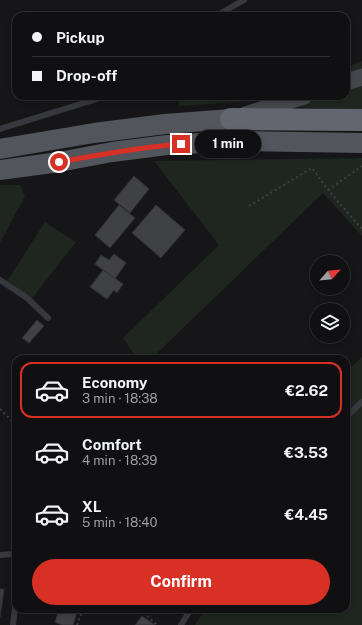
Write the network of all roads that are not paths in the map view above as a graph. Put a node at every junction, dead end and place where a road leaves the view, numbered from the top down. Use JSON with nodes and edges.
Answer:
{"nodes":[{"id":1,"x":244,"y":0,"type":"edge"},
{"id":2,"x":223,"y":12,"type":"edge"},
{"id":3,"x":362,"y":77,"type":"edge"},
{"id":4,"x":350,"y":81,"type":"edge"},
{"id":5,"x":94,"y":100,"type":"edge"},
{"id":6,"x":291,"y":100,"type":"edge"},
{"id":7,"x":231,"y":119,"type":"junction"},
{"id":8,"x":362,"y":120,"type":"edge"},
{"id":9,"x":0,"y":129,"type":"edge"},
{"id":10,"x":362,"y":143,"type":"edge"},
{"id":11,"x":0,"y":149,"type":"edge"},
{"id":12,"x":0,"y":170,"type":"edge"},
{"id":13,"x":0,"y":280,"type":"edge"},
{"id":14,"x":48,"y":318,"type":"dead end"},
{"id":15,"x":362,"y":402,"type":"edge"},
{"id":16,"x":350,"y":413,"type":"edge"},
{"id":17,"x":12,"y":554,"type":"edge"},
{"id":18,"x":0,"y":555,"type":"edge"},
{"id":19,"x":14,"y":613,"type":"edge"},
{"id":20,"x":188,"y":613,"type":"edge"},
{"id":21,"x":13,"y":625,"type":"edge"},
{"id":22,"x":181,"y":625,"type":"edge"}],
"edges":[{"from":1,"to":2,"type":"lane"},
{"from":3,"to":4,"type":"main road"},
{"from":5,"to":9,"type":"lane"},
{"from":6,"to":7,"type":"main road"},
{"from":7,"to":8,"type":"highway"},
{"from":7,"to":11,"type":"main road"},
{"from":10,"to":12,"type":"main road"},
{"from":13,"to":14,"type":"lane"},
{"from":15,"to":16,"type":"lane"},
{"from":17,"to":18,"type":"lane"},
{"from":19,"to":21,"type":"lane"},
{"from":20,"to":22,"type":"lane"}]}
